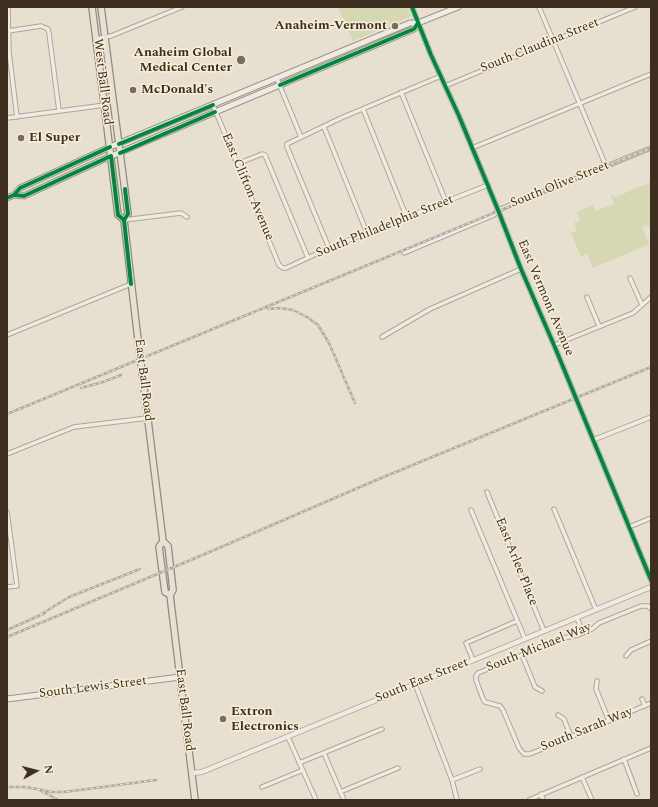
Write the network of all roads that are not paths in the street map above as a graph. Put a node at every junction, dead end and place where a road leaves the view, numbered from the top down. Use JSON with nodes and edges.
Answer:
{"nodes":[{"id":1,"x":8,"y":7,"type":"edge"},
{"id":2,"x":92,"y":7,"type":"edge"},
{"id":3,"x":101,"y":7,"type":"edge"},
{"id":4,"x":182,"y":7,"type":"edge"},
{"id":5,"x":412,"y":7,"type":"edge"},
{"id":6,"x":458,"y":7,"type":"edge"},
{"id":7,"x":539,"y":7,"type":"edge"},
{"id":8,"x":635,"y":7,"type":"edge"},
{"id":9,"x":418,"y":23,"type":"junction"},
{"id":10,"x":8,"y":31,"type":"junction"},
{"id":11,"x":104,"y":37,"type":"junction"},
{"id":12,"x":96,"y":38,"type":"junction"},
{"id":13,"x":553,"y":41,"type":"junction"},
{"id":14,"x":651,"y":74,"type":"edge"},
{"id":15,"x":441,"y":76,"type":"junction"},
{"id":16,"x":277,"y":79,"type":"junction"},
{"id":17,"x":265,"y":84,"type":"junction"},
{"id":18,"x":280,"y":85,"type":"junction"},
{"id":19,"x":445,"y":86,"type":"junction"},
{"id":20,"x":401,"y":92,"type":"junction"},
{"id":21,"x":252,"y":96,"type":"junction"},
{"id":22,"x":579,"y":103,"type":"junction"},
{"id":23,"x":104,"y":105,"type":"junction"},
{"id":24,"x":213,"y":106,"type":"junction"},
{"id":25,"x":363,"y":109,"type":"junction"},
{"id":26,"x":59,"y":112,"type":"junction"},
{"id":27,"x":215,"y":112,"type":"junction"},
{"id":28,"x":17,"y":117,"type":"junction"},
{"id":29,"x":7,"y":118,"type":"edge"},
{"id":30,"x":324,"y":127,"type":"junction"},
{"id":31,"x":301,"y":137,"type":"junction"},
{"id":32,"x":119,"y":144,"type":"junction"},
{"id":33,"x":110,"y":147,"type":"junction"},
{"id":34,"x":472,"y":148,"type":"junction"},
{"id":35,"x":651,"y":148,"type":"edge"},
{"id":36,"x":120,"y":153,"type":"junction"},
{"id":37,"x":111,"y":156,"type":"junction"},
{"id":38,"x":237,"y":164,"type":"junction"},
{"id":39,"x":606,"y":166,"type":"junction"},
{"id":40,"x":488,"y":185,"type":"junction"},
{"id":41,"x":14,"y":195,"type":"junction"},
{"id":42,"x":7,"y":198,"type":"edge"},
{"id":43,"x":446,"y":202,"type":"junction"},
{"id":44,"x":498,"y":210,"type":"junction"},
{"id":45,"x":187,"y":217,"type":"dead end"},
{"id":46,"x":407,"y":218,"type":"junction"},
{"id":47,"x":124,"y":220,"type":"junction"},
{"id":48,"x":367,"y":233,"type":"junction"},
{"id":49,"x":329,"y":248,"type":"junction"},
{"id":50,"x":404,"y":253,"type":"dead end"},
{"id":51,"x":308,"y":258,"type":"junction"},
{"id":52,"x":283,"y":268,"type":"joint"},
{"id":53,"x":521,"y":269,"type":"junction"},
{"id":54,"x":630,"y":278,"type":"dead end"},
{"id":55,"x":131,"y":284,"type":"junction"},
{"id":56,"x":587,"y":297,"type":"dead end"},
{"id":57,"x":651,"y":297,"type":"edge"},
{"id":58,"x":642,"y":304,"type":"junction"},
{"id":59,"x":599,"y":326,"type":"junction"},
{"id":60,"x":7,"y":335,"type":"edge"},
{"id":61,"x":382,"y":337,"type":"dead end"},
{"id":62,"x":554,"y":345,"type":"junction"},
{"id":63,"x":651,"y":416,"type":"edge"},
{"id":64,"x":148,"y":418,"type":"junction"},
{"id":65,"x":593,"y":440,"type":"junction"},
{"id":66,"x":7,"y":454,"type":"edge"},
{"id":67,"x":487,"y":492,"type":"dead end"},
{"id":68,"x":554,"y":509,"type":"dead end"},
{"id":69,"x":471,"y":510,"type":"dead end"},
{"id":70,"x":7,"y":512,"type":"edge"},
{"id":71,"x":651,"y":518,"type":"edge"},
{"id":72,"x":629,"y":527,"type":"junction"},
{"id":73,"x":651,"y":580,"type":"edge"},
{"id":74,"x":7,"y":587,"type":"edge"},
{"id":75,"x":651,"y":587,"type":"edge"},
{"id":76,"x":649,"y":607,"type":"edge"},
{"id":77,"x":596,"y":610,"type":"junction"},
{"id":78,"x":577,"y":618,"type":"junction"},
{"id":79,"x":517,"y":621,"type":"junction"},
{"id":80,"x":544,"y":631,"type":"junction"},
{"id":81,"x":584,"y":633,"type":"junction"},
{"id":82,"x":525,"y":639,"type":"junction"},
{"id":83,"x":651,"y":641,"type":"edge"},
{"id":84,"x":522,"y":655,"type":"junction"},
{"id":85,"x":626,"y":656,"type":"dead end"},
{"id":86,"x":473,"y":660,"type":"junction"},
{"id":87,"x":180,"y":677,"type":"junction"},
{"id":88,"x":597,"y":681,"type":"dead end"},
{"id":89,"x":415,"y":684,"type":"junction"},
{"id":90,"x":542,"y":691,"type":"dead end"},
{"id":91,"x":7,"y":699,"type":"edge"},
{"id":92,"x":642,"y":699,"type":"dead end"},
{"id":93,"x":651,"y":704,"type":"edge"},
{"id":94,"x":645,"y":706,"type":"junction"},
{"id":95,"x":558,"y":715,"type":"dead end"},
{"id":96,"x":609,"y":721,"type":"junction"},
{"id":97,"x":382,"y":729,"type":"dead end"},
{"id":98,"x":288,"y":737,"type":"junction"},
{"id":99,"x":571,"y":737,"type":"junction"},
{"id":100,"x":651,"y":748,"type":"edge"},
{"id":101,"x":324,"y":753,"type":"junction"},
{"id":102,"x":523,"y":756,"type":"joint"},
{"id":103,"x":624,"y":759,"type":"junction"},
{"id":104,"x":299,"y":763,"type":"junction"},
{"id":105,"x":398,"y":768,"type":"dead end"},
{"id":106,"x":480,"y":769,"type":"dead end"},
{"id":107,"x":303,"y":770,"type":"junction"},
{"id":108,"x":192,"y":773,"type":"junction"},
{"id":109,"x":582,"y":777,"type":"junction"},
{"id":110,"x":452,"y":780,"type":"junction"},
{"id":111,"x":262,"y":787,"type":"dead end"},
{"id":112,"x":340,"y":792,"type":"junction"},
{"id":113,"x":541,"y":794,"type":"junction"},
{"id":114,"x":637,"y":794,"type":"dead end"},
{"id":115,"x":195,"y":800,"type":"edge"},
{"id":116,"x":316,"y":800,"type":"edge"},
{"id":117,"x":344,"y":800,"type":"edge"},
{"id":118,"x":457,"y":800,"type":"edge"},
{"id":119,"x":529,"y":800,"type":"edge"},
{"id":120,"x":543,"y":800,"type":"edge"},
{"id":121,"x":592,"y":800,"type":"edge"}],
"edges":[{"from":1,"to":10,"type":"street"},
{"from":2,"to":12,"type":"main road","name":"West Ball Road"},
{"from":3,"to":11,"type":"main road","name":"West Ball Road"},
{"from":4,"to":11,"type":"street"},
{"from":5,"to":9,"type":"street","name":"East Vermont Avenue"},
{"from":6,"to":9,"type":"main road"},
{"from":7,"to":13,"type":"street"},
{"from":8,"to":13,"type":"street","name":"South Claudina Street"},
{"from":9,"to":15,"type":"street","name":"East Vermont Avenue"},
{"from":9,"to":16,"type":"main road"},
{"from":9,"to":18,"type":"main road"},
{"from":10,"to":26,"type":"street"},
{"from":10,"to":28,"type":"street"},
{"from":11,"to":12,"type":"street"},
{"from":11,"to":32,"type":"main road","name":"West Ball Road"},
{"from":12,"to":23,"type":"main road","name":"West Ball Road"},
{"from":13,"to":19,"type":"street","name":"South Claudina Street"},
{"from":13,"to":22,"type":"street"},
{"from":14,"to":22,"type":"street"},
{"from":15,"to":19,"type":"street","name":"East Vermont Avenue"},
{"from":15,"to":20,"type":"street"},
{"from":16,"to":17,"type":"main road"},
{"from":16,"to":18,"type":"street"},
{"from":17,"to":21,"type":"main road"},
{"from":17,"to":24,"type":"main road"},
{"from":18,"to":21,"type":"main road"},
{"from":18,"to":31,"type":"street"},
{"from":19,"to":34,"type":"street","name":"East Vermont Avenue"},
{"from":20,"to":25,"type":"street"},
{"from":20,"to":43,"type":"street"},
{"from":21,"to":27,"type":"main road"},
{"from":22,"to":34,"type":"street"},
{"from":22,"to":39,"type":"street"},
{"from":23,"to":26,"type":"street"},
{"from":23,"to":33,"type":"main road","name":"West Ball Road"},
{"from":24,"to":27,"type":"street","name":"East Clifton Avenue"},
{"from":24,"to":32,"type":"main road"},
{"from":25,"to":30,"type":"street"},
{"from":25,"to":46,"type":"street"},
{"from":26,"to":28,"type":"street"},
{"from":27,"to":36,"type":"main road"},
{"from":27,"to":38,"type":"street","name":"East Clifton Avenue"},
{"from":28,"to":29,"type":"street"},
{"from":30,"to":31,"type":"street"},
{"from":30,"to":48,"type":"street"},
{"from":31,"to":49,"type":"street"},
{"from":32,"to":33,"type":"main road"},
{"from":32,"to":36,"type":"main road","name":"West Ball Road"},
{"from":33,"to":37,"type":"main road","name":"West Ball Road"},
{"from":33,"to":41,"type":"main road"},
{"from":34,"to":40,"type":"street","name":"East Vermont Avenue"},
{"from":35,"to":39,"type":"street","name":"South Olive Street"},
{"from":36,"to":37,"type":"main road"},
{"from":36,"to":47,"type":"main road","name":"East Ball Road"},
{"from":37,"to":41,"type":"main road"},
{"from":37,"to":47,"type":"main road","name":"East Ball Road"},
{"from":38,"to":51,"type":"street"},
{"from":38,"to":52,"type":"street","name":"East Clifton Avenue"},
{"from":39,"to":44,"type":"street","name":"South Olive Street"},
{"from":40,"to":43,"type":"street","name":"South Philadelphia Street"},
{"from":40,"to":44,"type":"street","name":"East Vermont Avenue"},
{"from":41,"to":42,"type":"main road"},
{"from":43,"to":46,"type":"street","name":"South Philadelphia Street"},
{"from":44,"to":50,"type":"street","name":"South Olive Street"},
{"from":44,"to":53,"type":"street","name":"East Vermont Avenue"},
{"from":45,"to":47,"type":"street"},
{"from":46,"to":48,"type":"street","name":"South Philadelphia Street"},
{"from":47,"to":55,"type":"main road","name":"East Ball Road"},
{"from":48,"to":49,"type":"street","name":"South Philadelphia Street"},
{"from":49,"to":51,"type":"street","name":"South Philadelphia Street"},
{"from":51,"to":52,"type":"street","name":"South Philadelphia Street"},
{"from":53,"to":61,"type":"street"},
{"from":53,"to":62,"type":"street","name":"East Vermont Avenue"},
{"from":54,"to":58,"type":"street"},
{"from":55,"to":60,"type":"street"},
{"from":55,"to":64,"type":"main road","name":"East Ball Road"},
{"from":56,"to":59,"type":"street"},
{"from":57,"to":58,"type":"street"},
{"from":58,"to":59,"type":"street"},
{"from":59,"to":62,"type":"street"},
{"from":62,"to":65,"type":"street","name":"East Vermont Avenue"},
{"from":63,"to":65,"type":"street"},
{"from":64,"to":66,"type":"street"},
{"from":64,"to":87,"type":"main road","name":"East Ball Road"},
{"from":65,"to":72,"type":"street","name":"East Vermont Avenue"},
{"from":67,"to":80,"type":"street","name":"East Arlee Place"},
{"from":68,"to":77,"type":"street"},
{"from":69,"to":79,"type":"street"},
{"from":70,"to":74,"type":"street"},
{"from":71,"to":72,"type":"street"},
{"from":72,"to":73,"type":"street","name":"East Vermont Avenue"},
{"from":75,"to":77,"type":"street","name":"South East Street"},
{"from":76,"to":81,"type":"street","name":"South Michael Way"},
{"from":77,"to":78,"type":"street","name":"South East Street"},
{"from":78,"to":80,"type":"street","name":"South East Street"},
{"from":78,"to":81,"type":"street"},
{"from":79,"to":82,"type":"street"},
{"from":79,"to":86,"type":"street"},
{"from":80,"to":82,"type":"street","name":"South East Street"},
{"from":81,"to":84,"type":"street","name":"South Michael Way"},
{"from":82,"to":86,"type":"street","name":"South East Street"},
{"from":83,"to":85,"type":"street"},
{"from":84,"to":90,"type":"street"},
{"from":84,"to":102,"type":"street","name":"South Michael Way"},
{"from":86,"to":89,"type":"street","name":"South East Street"},
{"from":87,"to":91,"type":"main road","name":"South Lewis Street"},
{"from":87,"to":108,"type":"main road","name":"East Ball Road"},
{"from":88,"to":96,"type":"street"},
{"from":89,"to":98,"type":"street","name":"South East Street"},
{"from":89,"to":110,"type":"street"},
{"from":92,"to":94,"type":"street"},
{"from":93,"to":94,"type":"street","name":"South Sarah Way"},
{"from":94,"to":96,"type":"street","name":"South Sarah Way"},
{"from":95,"to":99,"type":"street"},
{"from":96,"to":99,"type":"street","name":"South Sarah Way"},
{"from":97,"to":101,"type":"street"},
{"from":98,"to":104,"type":"street"},
{"from":98,"to":108,"type":"street","name":"South East Street"},
{"from":99,"to":102,"type":"street","name":"South Sarah Way"},
{"from":100,"to":103,"type":"street"},
{"from":101,"to":104,"type":"street"},
{"from":101,"to":112,"type":"street"},
{"from":103,"to":109,"type":"street"},
{"from":103,"to":114,"type":"street"},
{"from":104,"to":107,"type":"street"},
{"from":105,"to":112,"type":"street"},
{"from":106,"to":110,"type":"street"},
{"from":107,"to":111,"type":"street"},
{"from":107,"to":116,"type":"street"},
{"from":108,"to":115,"type":"main road","name":"East Ball Road"},
{"from":109,"to":113,"type":"street"},
{"from":109,"to":121,"type":"street"},
{"from":110,"to":118,"type":"street"},
{"from":112,"to":117,"type":"street"},
{"from":113,"to":119,"type":"street"},
{"from":113,"to":120,"type":"street"}]}
